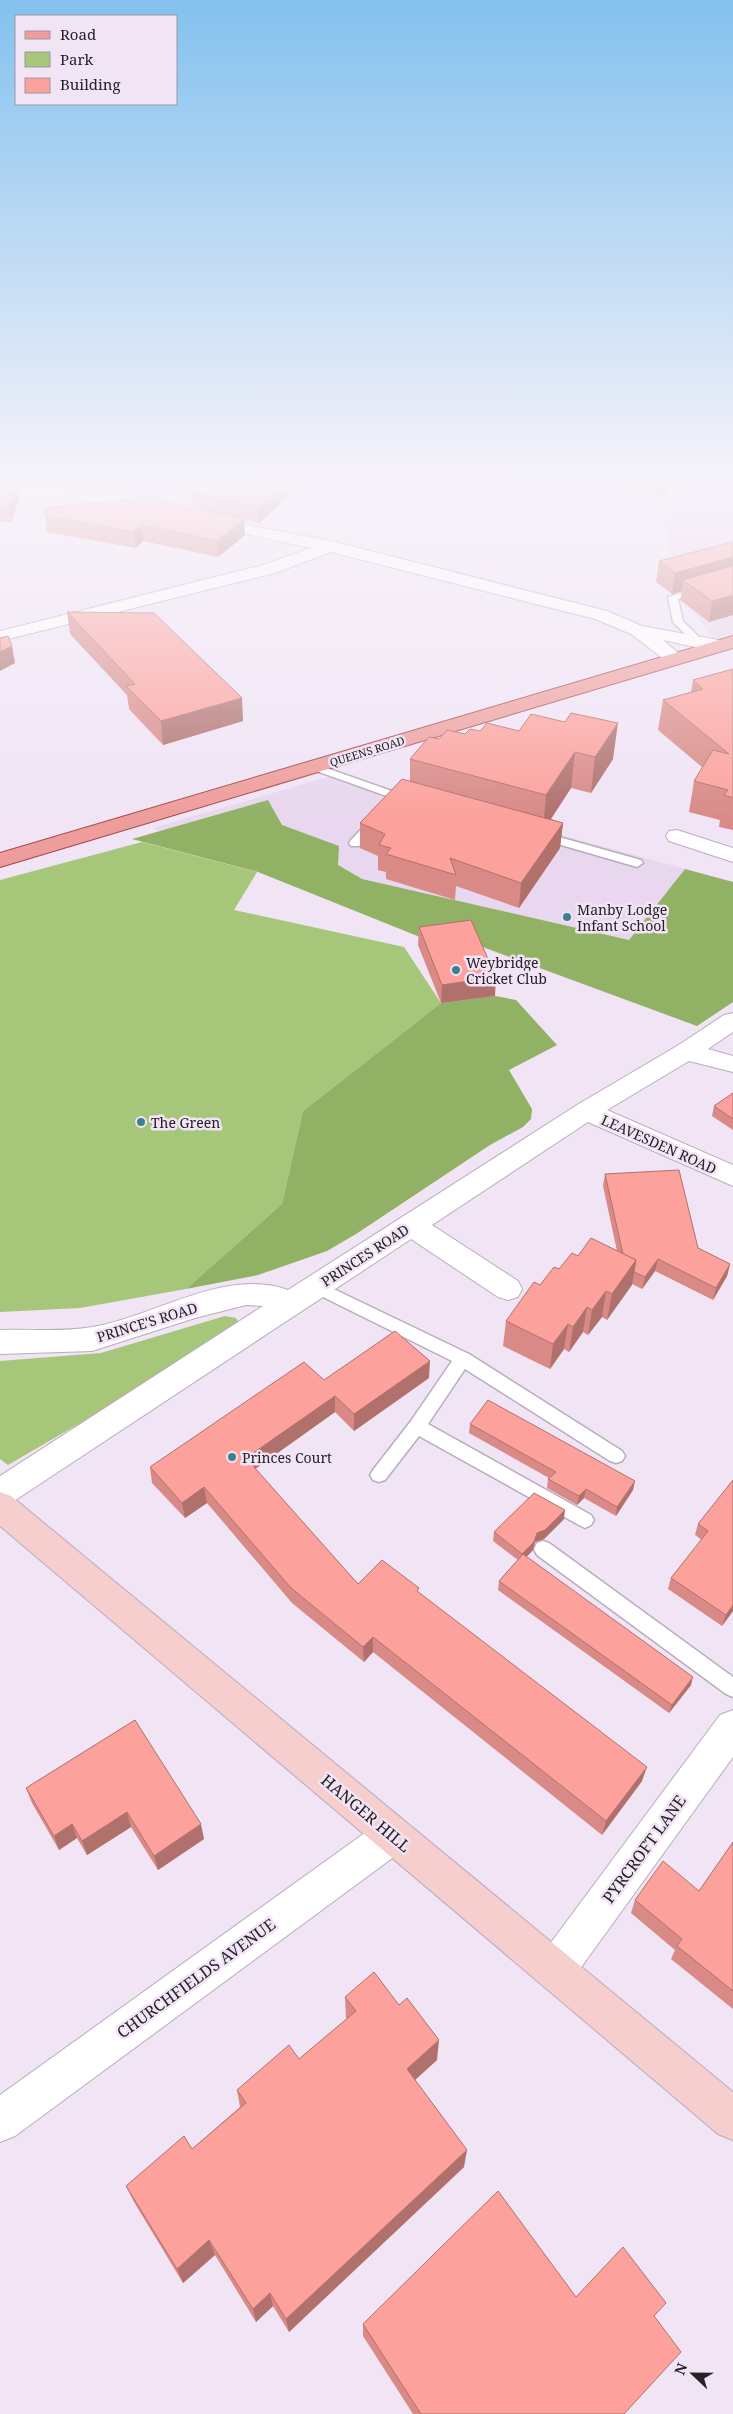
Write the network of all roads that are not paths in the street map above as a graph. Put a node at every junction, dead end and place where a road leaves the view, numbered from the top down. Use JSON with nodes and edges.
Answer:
{"nodes":[{"id":1,"x":175,"y":593,"type":"edge"},
{"id":2,"x":514,"y":593,"type":"edge"},
{"id":3,"x":688,"y":593,"type":"edge"},
{"id":4,"x":637,"y":630,"type":"junction"},
{"id":5,"x":0,"y":636,"type":"edge"},
{"id":6,"x":698,"y":641,"type":"junction"},
{"id":7,"x":725,"y":644,"type":"edge"},
{"id":8,"x":676,"y":659,"type":"junction"},
{"id":9,"x":315,"y":767,"type":"junction"},
{"id":10,"x":399,"y":797,"type":"junction"},
{"id":11,"x":415,"y":801,"type":"edge"},
{"id":12,"x":528,"y":832,"type":"edge"},
{"id":13,"x":677,"y":836,"type":"dead end"},
{"id":14,"x":355,"y":843,"type":"dead end"},
{"id":15,"x":733,"y":855,"type":"edge"},
{"id":16,"x":0,"y":860,"type":"edge"},
{"id":17,"x":637,"y":863,"type":"dead end"},
{"id":18,"x":733,"y":1021,"type":"edge"},
{"id":19,"x":686,"y":1052,"type":"junction"},
{"id":20,"x":733,"y":1064,"type":"edge"},
{"id":21,"x":586,"y":1111,"type":"junction"},
{"id":22,"x":733,"y":1176,"type":"edge"},
{"id":23,"x":411,"y":1225,"type":"junction"},
{"id":24,"x":317,"y":1287,"type":"junction"},
{"id":25,"x":508,"y":1289,"type":"dead end"},
{"id":26,"x":292,"y":1303,"type":"junction"},
{"id":27,"x":0,"y":1342,"type":"edge"},
{"id":28,"x":463,"y":1359,"type":"junction"},
{"id":29,"x":417,"y":1426,"type":"junction"},
{"id":30,"x":616,"y":1456,"type":"dead end"},
{"id":31,"x":379,"y":1475,"type":"dead end"},
{"id":32,"x":0,"y":1493,"type":"edge"},
{"id":33,"x":0,"y":1506,"type":"edge"},
{"id":34,"x":585,"y":1520,"type":"dead end"},
{"id":35,"x":543,"y":1549,"type":"dead end"},
{"id":36,"x":733,"y":1688,"type":"edge"},
{"id":37,"x":733,"y":1728,"type":"edge"},
{"id":38,"x":393,"y":1835,"type":"junction"},
{"id":39,"x":554,"y":1970,"type":"junction"},
{"id":40,"x":733,"y":2119,"type":"edge"},
{"id":41,"x":0,"y":2121,"type":"edge"}],
"edges":[{"from":1,"to":5,"type":"street"},
{"from":2,"to":4,"type":"street"},
{"from":3,"to":6,"type":"lane"},
{"from":4,"to":6,"type":"street"},
{"from":4,"to":8,"type":"street"},
{"from":6,"to":7,"type":"street"},
{"from":7,"to":8,"type":"main road","name":"QUEENS ROAD"},
{"from":8,"to":9,"type":"main road","name":"QUEENS ROAD"},
{"from":9,"to":10,"type":"lane"},
{"from":9,"to":16,"type":"main road","name":"QUEENS ROAD"},
{"from":10,"to":11,"type":"lane"},
{"from":10,"to":14,"type":"lane"},
{"from":12,"to":17,"type":"lane"},
{"from":13,"to":15,"type":"street"},
{"from":18,"to":19,"type":"street","name":"PRINCES ROAD"},
{"from":19,"to":20,"type":"street"},
{"from":19,"to":21,"type":"street","name":"PRINCES ROAD"},
{"from":21,"to":22,"type":"street","name":"LEAVESDEN ROAD"},
{"from":21,"to":23,"type":"street","name":"PRINCES ROAD"},
{"from":23,"to":24,"type":"street","name":"PRINCES ROAD"},
{"from":23,"to":25,"type":"street"},
{"from":24,"to":26,"type":"street","name":"PRINCES ROAD"},
{"from":24,"to":28,"type":"lane"},
{"from":26,"to":27,"type":"street","name":"PRINCE'S ROAD"},
{"from":26,"to":32,"type":"street","name":"PRINCES ROAD"},
{"from":28,"to":29,"type":"lane"},
{"from":28,"to":30,"type":"lane"},
{"from":29,"to":31,"type":"lane"},
{"from":29,"to":34,"type":"lane"},
{"from":33,"to":38,"type":"main road","name":"HANGER HILL"},
{"from":35,"to":36,"type":"lane"},
{"from":37,"to":39,"type":"street","name":"PYRCROFT LANE"},
{"from":38,"to":39,"type":"main road","name":"HANGER HILL"},
{"from":38,"to":41,"type":"street","name":"CHURCHFIELDS AVENUE"},
{"from":39,"to":40,"type":"main road","name":"HANGER HILL"}]}
